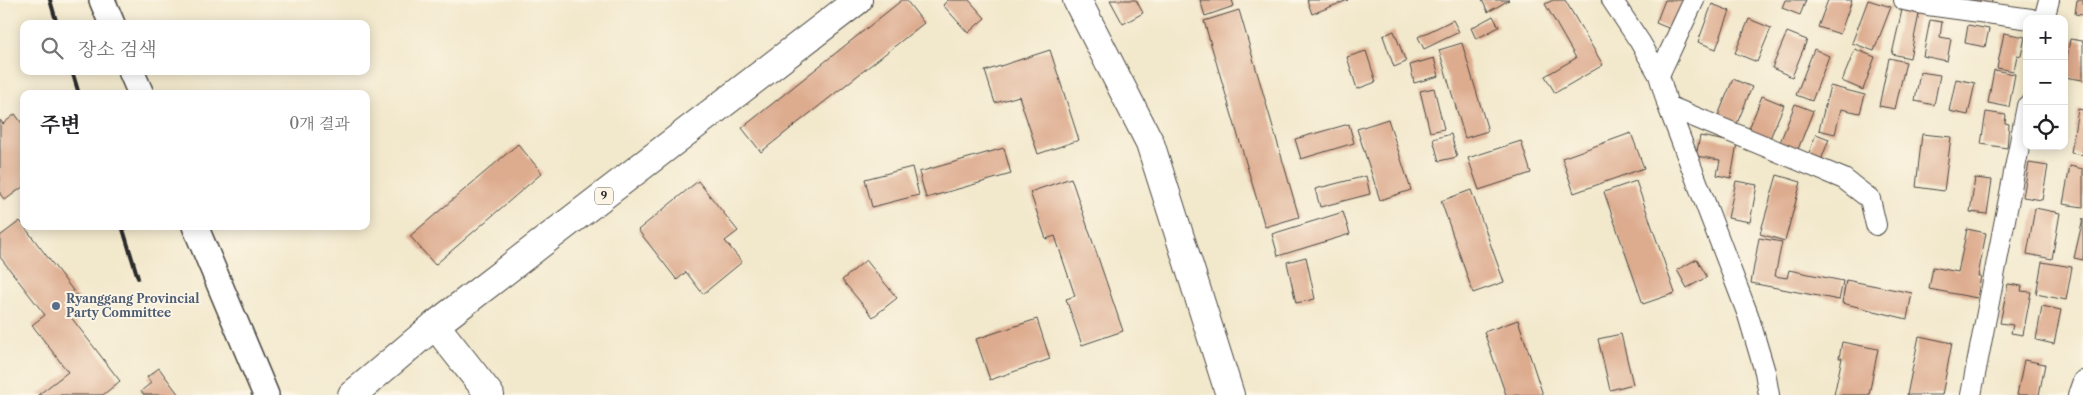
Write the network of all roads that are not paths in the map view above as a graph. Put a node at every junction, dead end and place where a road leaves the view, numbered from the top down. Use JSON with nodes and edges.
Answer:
{"nodes":[{"id":1,"x":102,"y":0,"type":"edge"},
{"id":2,"x":858,"y":0,"type":"edge"},
{"id":3,"x":1077,"y":0,"type":"edge"},
{"id":4,"x":1612,"y":0,"type":"edge"},
{"id":5,"x":1694,"y":0,"type":"edge"},
{"id":6,"x":1904,"y":0,"type":"edge"},
{"id":7,"x":2049,"y":0,"type":"edge"},
{"id":8,"x":2045,"y":15,"type":"edge"},
{"id":9,"x":2023,"y":18,"type":"edge"},
{"id":10,"x":110,"y":20,"type":"edge"},
{"id":11,"x":133,"y":75,"type":"edge"},
{"id":12,"x":1659,"y":75,"type":"junction"},
{"id":13,"x":139,"y":90,"type":"edge"},
{"id":14,"x":1668,"y":106,"type":"junction"},
{"id":15,"x":2023,"y":126,"type":"edge"},
{"id":16,"x":1876,"y":225,"type":"dead end"},
{"id":17,"x":198,"y":230,"type":"edge"},
{"id":18,"x":435,"y":325,"type":"junction"},
{"id":19,"x":1976,"y":374,"type":"junction"},
{"id":20,"x":2083,"y":381,"type":"edge"},
{"id":21,"x":266,"y":395,"type":"edge"},
{"id":22,"x":352,"y":395,"type":"edge"},
{"id":23,"x":490,"y":395,"type":"edge"},
{"id":24,"x":1230,"y":395,"type":"edge"},
{"id":25,"x":1769,"y":395,"type":"edge"},
{"id":26,"x":1971,"y":395,"type":"edge"},
{"id":27,"x":1984,"y":395,"type":"edge"},
{"id":28,"x":2078,"y":395,"type":"edge"}],
"edges":[{"from":1,"to":10,"type":"street"},
{"from":2,"to":18,"type":"main road","number":"9"},
{"from":3,"to":24,"type":"main road"},
{"from":4,"to":12,"type":"street"},
{"from":5,"to":12,"type":"street"},
{"from":6,"to":9,"type":"street"},
{"from":7,"to":8,"type":"street"},
{"from":11,"to":13,"type":"street"},
{"from":12,"to":14,"type":"street"},
{"from":14,"to":16,"type":"street"},
{"from":14,"to":25,"type":"street"},
{"from":15,"to":19,"type":"street"},
{"from":17,"to":21,"type":"street"},
{"from":18,"to":22,"type":"main road","number":"9"},
{"from":18,"to":23,"type":"main road"},
{"from":19,"to":26,"type":"street"},
{"from":19,"to":27,"type":"street"},
{"from":20,"to":28,"type":"street"}]}
